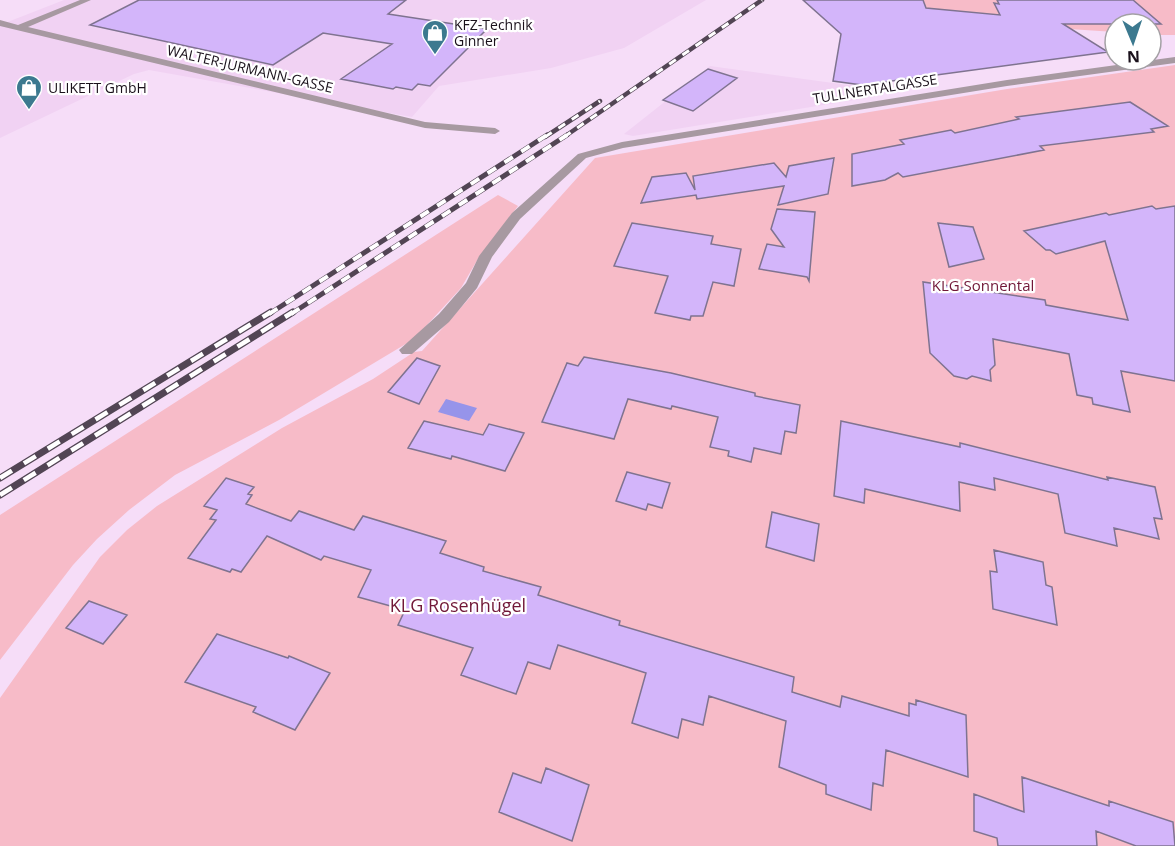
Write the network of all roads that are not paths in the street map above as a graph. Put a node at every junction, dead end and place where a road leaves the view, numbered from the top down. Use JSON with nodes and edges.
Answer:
{"nodes":[{"id":1,"x":87,"y":0,"type":"edge"},
{"id":2,"x":0,"y":23,"type":"edge"},
{"id":3,"x":19,"y":27,"type":"junction"},
{"id":4,"x":0,"y":35,"type":"edge"},
{"id":5,"x":1175,"y":60,"type":"edge"},
{"id":6,"x":495,"y":131,"type":"dead end"},
{"id":7,"x":407,"y":350,"type":"dead end"}],
"edges":[{"from":1,"to":3,"type":"street"},
{"from":2,"to":3,"type":"street","name":"WALTER-JURMANN-GASSE"},
{"from":3,"to":4,"type":"street"},
{"from":3,"to":6,"type":"street","name":"WALTER-JURMANN-GASSE"},
{"from":5,"to":7,"type":"street","name":"TULLNERTALGASSE"}]}
